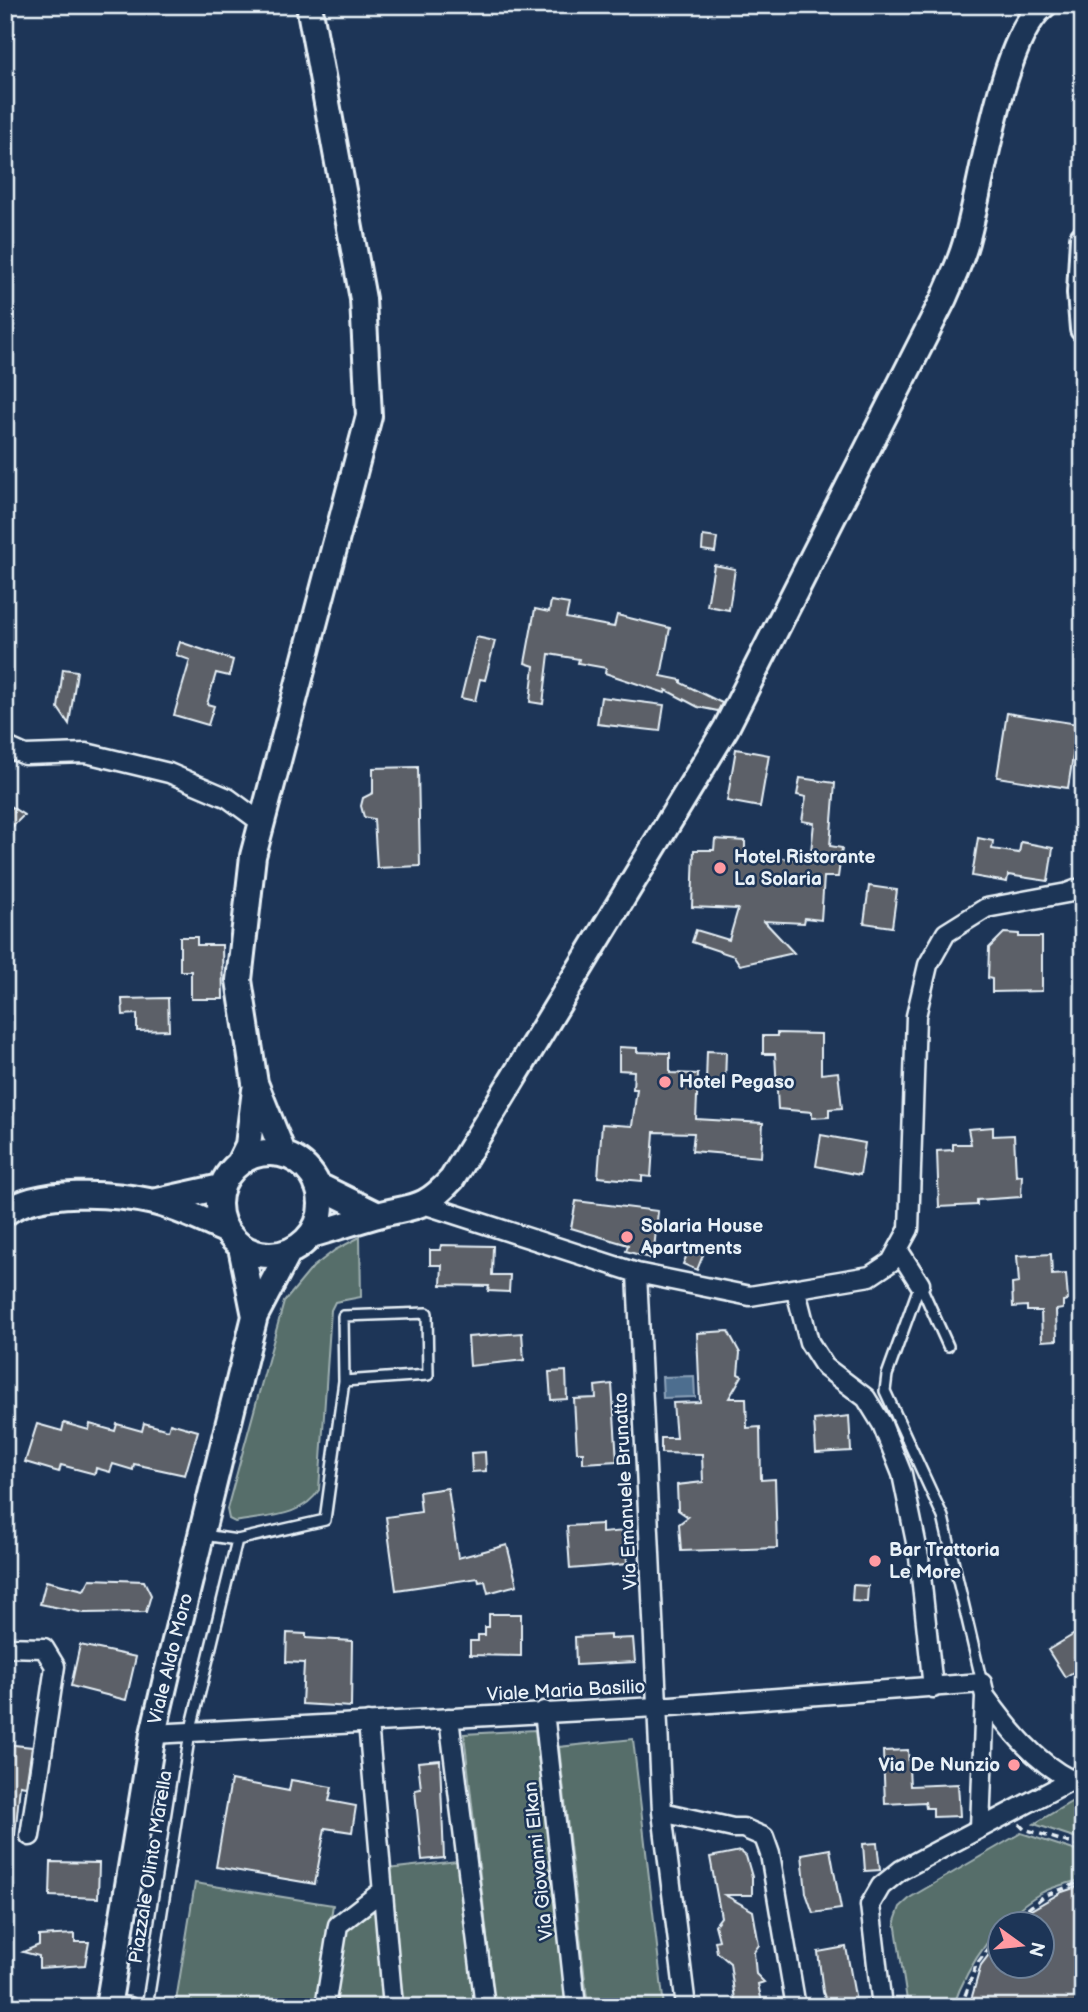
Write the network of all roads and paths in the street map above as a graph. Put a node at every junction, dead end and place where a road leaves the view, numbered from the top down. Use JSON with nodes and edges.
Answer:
{"nodes":[{"id":1,"x":310,"y":5,"type":"edge"},
{"id":2,"x":1044,"y":5,"type":"edge"},
{"id":3,"x":1083,"y":238,"type":"edge"},
{"id":4,"x":1083,"y":329,"type":"edge"},
{"id":5,"x":5,"y":746,"type":"edge"},
{"id":6,"x":262,"y":822,"type":"junction"},
{"id":7,"x":1083,"y":887,"type":"edge"},
{"id":8,"x":255,"y":1083,"type":"junction"},
{"id":9,"x":285,"y":1155,"type":"junction"},
{"id":10,"x":239,"y":1163,"type":"junction"},
{"id":11,"x":317,"y":1185,"type":"junction"},
{"id":12,"x":221,"y":1187,"type":"junction"},
{"id":13,"x":153,"y":1202,"type":"junction"},
{"id":14,"x":423,"y":1204,"type":"junction"},
{"id":15,"x":6,"y":1212,"type":"edge"},
{"id":16,"x":378,"y":1215,"type":"junction"},
{"id":17,"x":311,"y":1236,"type":"junction"},
{"id":18,"x":233,"y":1239,"type":"junction"},
{"id":19,"x":899,"y":1251,"type":"junction"},
{"id":20,"x":288,"y":1253,"type":"junction"},
{"id":21,"x":637,"y":1273,"type":"junction"},
{"id":22,"x":919,"y":1284,"type":"junction"},
{"id":23,"x":796,"y":1291,"type":"junction"},
{"id":24,"x":255,"y":1316,"type":"junction"},
{"id":25,"x":948,"y":1346,"type":"dead end"},
{"id":26,"x":344,"y":1381,"type":"junction"},
{"id":27,"x":201,"y":1535,"type":"junction"},
{"id":28,"x":237,"y":1540,"type":"junction"},
{"id":29,"x":5,"y":1647,"type":"edge"},
{"id":30,"x":933,"y":1689,"type":"junction"},
{"id":31,"x":983,"y":1689,"type":"junction"},
{"id":32,"x":657,"y":1707,"type":"junction"},
{"id":33,"x":544,"y":1711,"type":"junction"},
{"id":34,"x":449,"y":1718,"type":"junction"},
{"id":35,"x":369,"y":1722,"type":"junction"},
{"id":36,"x":190,"y":1732,"type":"junction"},
{"id":37,"x":153,"y":1734,"type":"junction"},
{"id":38,"x":1077,"y":1777,"type":"edge"},
{"id":39,"x":1012,"y":1811,"type":"junction"},
{"id":40,"x":662,"y":1812,"type":"junction"},
{"id":41,"x":980,"y":1828,"type":"junction"},
{"id":42,"x":30,"y":1836,"type":"dead end"},
{"id":43,"x":1083,"y":1847,"type":"edge"},
{"id":44,"x":1083,"y":1881,"type":"edge"},
{"id":45,"x":382,"y":1891,"type":"junction"},
{"id":46,"x":1026,"y":1910,"type":"edge"},
{"id":47,"x":986,"y":1952,"type":"edge"},
{"id":48,"x":115,"y":2006,"type":"edge"},
{"id":49,"x":147,"y":2007,"type":"edge"},
{"id":50,"x":325,"y":2007,"type":"edge"},
{"id":51,"x":394,"y":2007,"type":"edge"},
{"id":52,"x":485,"y":2007,"type":"edge"},
{"id":53,"x":576,"y":2007,"type":"edge"},
{"id":54,"x":686,"y":2007,"type":"edge"},
{"id":55,"x":796,"y":2007,"type":"edge"},
{"id":56,"x":882,"y":2007,"type":"edge"},
{"id":57,"x":961,"y":2007,"type":"edge"}],
"edges":[{"from":1,"to":6,"type":"main road"},
{"from":2,"to":14,"type":"main road"},
{"from":3,"to":4,"type":"main road"},
{"from":5,"to":6,"type":"street"},
{"from":6,"to":8,"type":"main road"},
{"from":7,"to":19,"type":"street"},
{"from":8,"to":9,"type":"main road"},
{"from":8,"to":10,"type":"main road"},
{"from":9,"to":10,"type":"main road"},
{"from":9,"to":11,"type":"main road"},
{"from":10,"to":12,"type":"main road"},
{"from":11,"to":16,"type":"main road"},
{"from":11,"to":17,"type":"main road"},
{"from":12,"to":13,"type":"main road"},
{"from":12,"to":18,"type":"main road"},
{"from":13,"to":15,"type":"main road"},
{"from":13,"to":18,"type":"main road"},
{"from":14,"to":16,"type":"main road"},
{"from":14,"to":21,"type":"street"},
{"from":16,"to":17,"type":"main road"},
{"from":17,"to":20,"type":"main road"},
{"from":18,"to":20,"type":"main road"},
{"from":18,"to":24,"type":"main road","name":"Viale Aldo Moro"},
{"from":19,"to":22,"type":"street"},
{"from":19,"to":23,"type":"street"},
{"from":20,"to":24,"type":"main road","name":"Viale Aldo Moro"},
{"from":21,"to":23,"type":"street"},
{"from":21,"to":32,"type":"street","name":"Via Emanuele Brunatto"},
{"from":22,"to":25,"type":"lane"},
{"from":22,"to":31,"type":"lane"},
{"from":23,"to":30,"type":"street"},
{"from":24,"to":27,"type":"main road","name":"Viale Aldo Moro"},
{"from":26,"to":26,"type":"lane"},
{"from":26,"to":28,"type":"lane"},
{"from":27,"to":28,"type":"lane"},
{"from":27,"to":37,"type":"main road","name":"Viale Aldo Moro"},
{"from":28,"to":36,"type":"lane","name":"Piazzale Olinto Marella"},
{"from":29,"to":42,"type":"street"},
{"from":30,"to":31,"type":"street","name":"Viale Maria Basilio"},
{"from":30,"to":32,"type":"street","name":"Viale Maria Basilio"},
{"from":31,"to":38,"type":"street"},
{"from":31,"to":41,"type":"street"},
{"from":32,"to":33,"type":"street","name":"Viale Maria Basilio"},
{"from":32,"to":40,"type":"street","name":"Via Emanuele Brunatto"},
{"from":33,"to":34,"type":"street","name":"Viale Maria Basilio"},
{"from":33,"to":53,"type":"street","name":"Via Giovanni Elkan"},
{"from":34,"to":35,"type":"street","name":"Viale Maria Basilio"},
{"from":34,"to":52,"type":"street"},
{"from":35,"to":36,"type":"street","name":"Viale Maria Basilio"},
{"from":35,"to":45,"type":"street"},
{"from":36,"to":37,"type":"street","name":"Viale Maria Basilio"},
{"from":36,"to":49,"type":"lane","name":"Piazzale Olinto Marella"},
{"from":37,"to":48,"type":"main road","name":"Viale Aldo Moro"},
{"from":38,"to":39,"type":"street"},
{"from":39,"to":41,"type":"street"},
{"from":39,"to":43,"type":"path"},
{"from":40,"to":54,"type":"street","name":"Via Emanuele Brunatto"},
{"from":40,"to":55,"type":"street"},
{"from":41,"to":56,"type":"street"},
{"from":44,"to":46,"type":"path"},
{"from":45,"to":50,"type":"street"},
{"from":45,"to":51,"type":"street"},
{"from":47,"to":57,"type":"path"}]}
